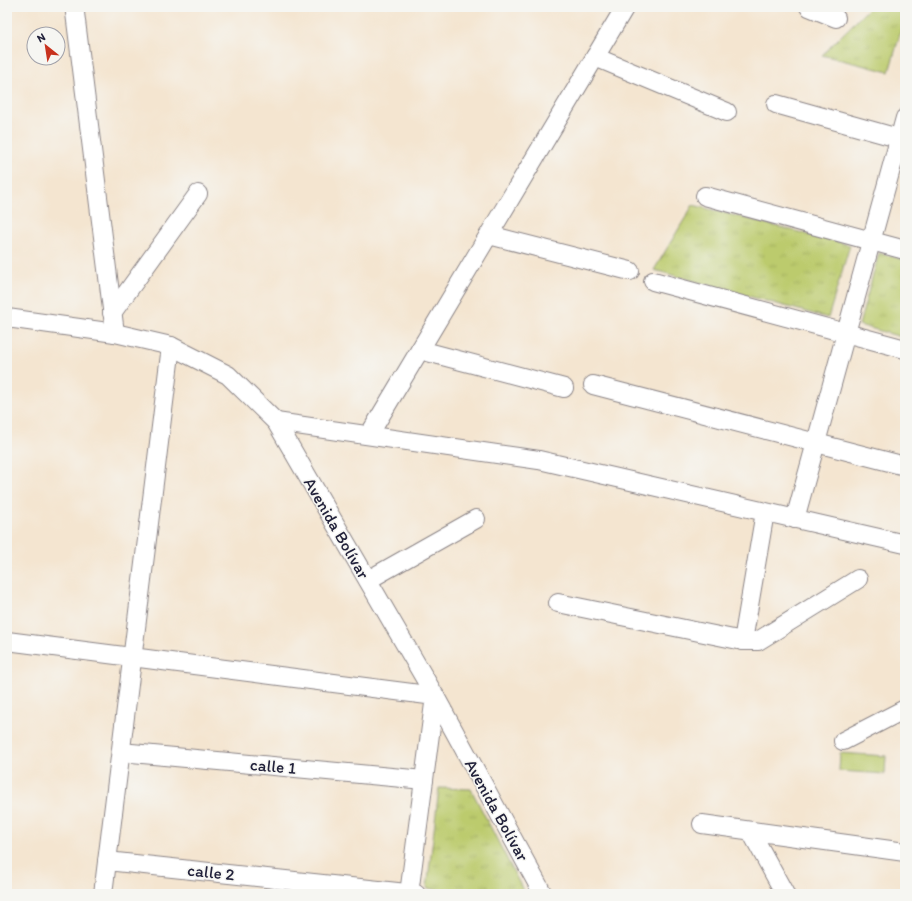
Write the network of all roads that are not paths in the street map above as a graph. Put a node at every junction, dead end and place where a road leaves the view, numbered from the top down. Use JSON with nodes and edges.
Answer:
{"nodes":[{"id":1,"x":76,"y":7,"type":"edge"},
{"id":2,"x":626,"y":7,"type":"edge"},
{"id":3,"x":809,"y":7,"type":"edge"},
{"id":4,"x":836,"y":18,"type":"dead end"},
{"id":5,"x":595,"y":57,"type":"junction"},
{"id":6,"x":776,"y":104,"type":"dead end"},
{"id":7,"x":727,"y":112,"type":"dead end"},
{"id":8,"x":905,"y":118,"type":"edge"},
{"id":9,"x":902,"y":139,"type":"edge"},
{"id":10,"x":198,"y":194,"type":"dead end"},
{"id":11,"x":705,"y":196,"type":"dead end"},
{"id":12,"x":489,"y":235,"type":"junction"},
{"id":13,"x":871,"y":242,"type":"junction"},
{"id":14,"x":905,"y":250,"type":"edge"},
{"id":15,"x":630,"y":270,"type":"dead end"},
{"id":16,"x":653,"y":281,"type":"dead end"},
{"id":17,"x":112,"y":313,"type":"junction"},
{"id":18,"x":7,"y":318,"type":"edge"},
{"id":19,"x":115,"y":333,"type":"junction"},
{"id":20,"x":846,"y":333,"type":"junction"},
{"id":21,"x":171,"y":346,"type":"junction"},
{"id":22,"x":905,"y":349,"type":"edge"},
{"id":23,"x":420,"y":350,"type":"junction"},
{"id":24,"x":593,"y":385,"type":"dead end"},
{"id":25,"x":564,"y":388,"type":"dead end"},
{"id":26,"x":276,"y":422,"type":"junction"},
{"id":27,"x":369,"y":435,"type":"junction"},
{"id":28,"x":816,"y":444,"type":"junction"},
{"id":29,"x":905,"y":466,"type":"edge"},
{"id":30,"x":765,"y":512,"type":"junction"},
{"id":31,"x":476,"y":519,"type":"dead end"},
{"id":32,"x":795,"y":519,"type":"junction"},
{"id":33,"x":905,"y":544,"type":"edge"},
{"id":34,"x":858,"y":579,"type":"dead end"},
{"id":35,"x":368,"y":580,"type":"junction"},
{"id":36,"x":558,"y":603,"type":"dead end"},
{"id":37,"x":7,"y":641,"type":"edge"},
{"id":38,"x":743,"y":641,"type":"junction"},
{"id":39,"x":133,"y":657,"type":"junction"},
{"id":40,"x":435,"y":696,"type":"junction"},
{"id":41,"x":905,"y":709,"type":"edge"},
{"id":42,"x":843,"y":741,"type":"dead end"},
{"id":43,"x":121,"y":752,"type":"junction"},
{"id":44,"x":424,"y":780,"type":"junction"},
{"id":45,"x":702,"y":824,"type":"dead end"},
{"id":46,"x":751,"y":832,"type":"junction"},
{"id":47,"x":905,"y":852,"type":"edge"},
{"id":48,"x":107,"y":861,"type":"junction"},
{"id":49,"x":103,"y":894,"type":"edge"},
{"id":50,"x":412,"y":894,"type":"edge"},
{"id":51,"x":543,"y":894,"type":"edge"},
{"id":52,"x":785,"y":894,"type":"edge"}],
"edges":[{"from":1,"to":17,"type":"street"},
{"from":2,"to":5,"type":"street"},
{"from":3,"to":4,"type":"street"},
{"from":5,"to":7,"type":"street"},
{"from":5,"to":12,"type":"street"},
{"from":6,"to":9,"type":"street"},
{"from":8,"to":9,"type":"street"},
{"from":9,"to":13,"type":"street"},
{"from":10,"to":17,"type":"street"},
{"from":11,"to":13,"type":"street"},
{"from":12,"to":15,"type":"street"},
{"from":12,"to":23,"type":"street"},
{"from":13,"to":14,"type":"street"},
{"from":13,"to":20,"type":"street"},
{"from":16,"to":20,"type":"street"},
{"from":17,"to":19,"type":"street"},
{"from":18,"to":19,"type":"street","name":"Avenida Bolívar"},
{"from":19,"to":21,"type":"street","name":"Avenida Bolívar"},
{"from":20,"to":22,"type":"street"},
{"from":20,"to":28,"type":"street"},
{"from":21,"to":26,"type":"street","name":"Avenida Bolívar"},
{"from":21,"to":39,"type":"street"},
{"from":23,"to":25,"type":"street"},
{"from":23,"to":27,"type":"street"},
{"from":24,"to":28,"type":"street"},
{"from":26,"to":27,"type":"street"},
{"from":26,"to":35,"type":"street","name":"Avenida Bolívar"},
{"from":27,"to":30,"type":"street"},
{"from":28,"to":29,"type":"street"},
{"from":28,"to":32,"type":"street"},
{"from":30,"to":32,"type":"street"},
{"from":30,"to":38,"type":"street"},
{"from":31,"to":35,"type":"street"},
{"from":32,"to":33,"type":"street"},
{"from":34,"to":38,"type":"street"},
{"from":35,"to":40,"type":"street","name":"Avenida Bolívar"},
{"from":36,"to":38,"type":"street"},
{"from":37,"to":39,"type":"street"},
{"from":39,"to":40,"type":"street"},
{"from":39,"to":43,"type":"street"},
{"from":40,"to":44,"type":"street"},
{"from":40,"to":51,"type":"street","name":"Avenida Bolívar"},
{"from":41,"to":42,"type":"street"},
{"from":43,"to":44,"type":"street","name":"calle 1"},
{"from":43,"to":48,"type":"street"},
{"from":44,"to":50,"type":"street"},
{"from":45,"to":46,"type":"street"},
{"from":46,"to":47,"type":"street"},
{"from":46,"to":52,"type":"street"},
{"from":48,"to":49,"type":"street"},
{"from":48,"to":50,"type":"street","name":"calle 2"}]}
